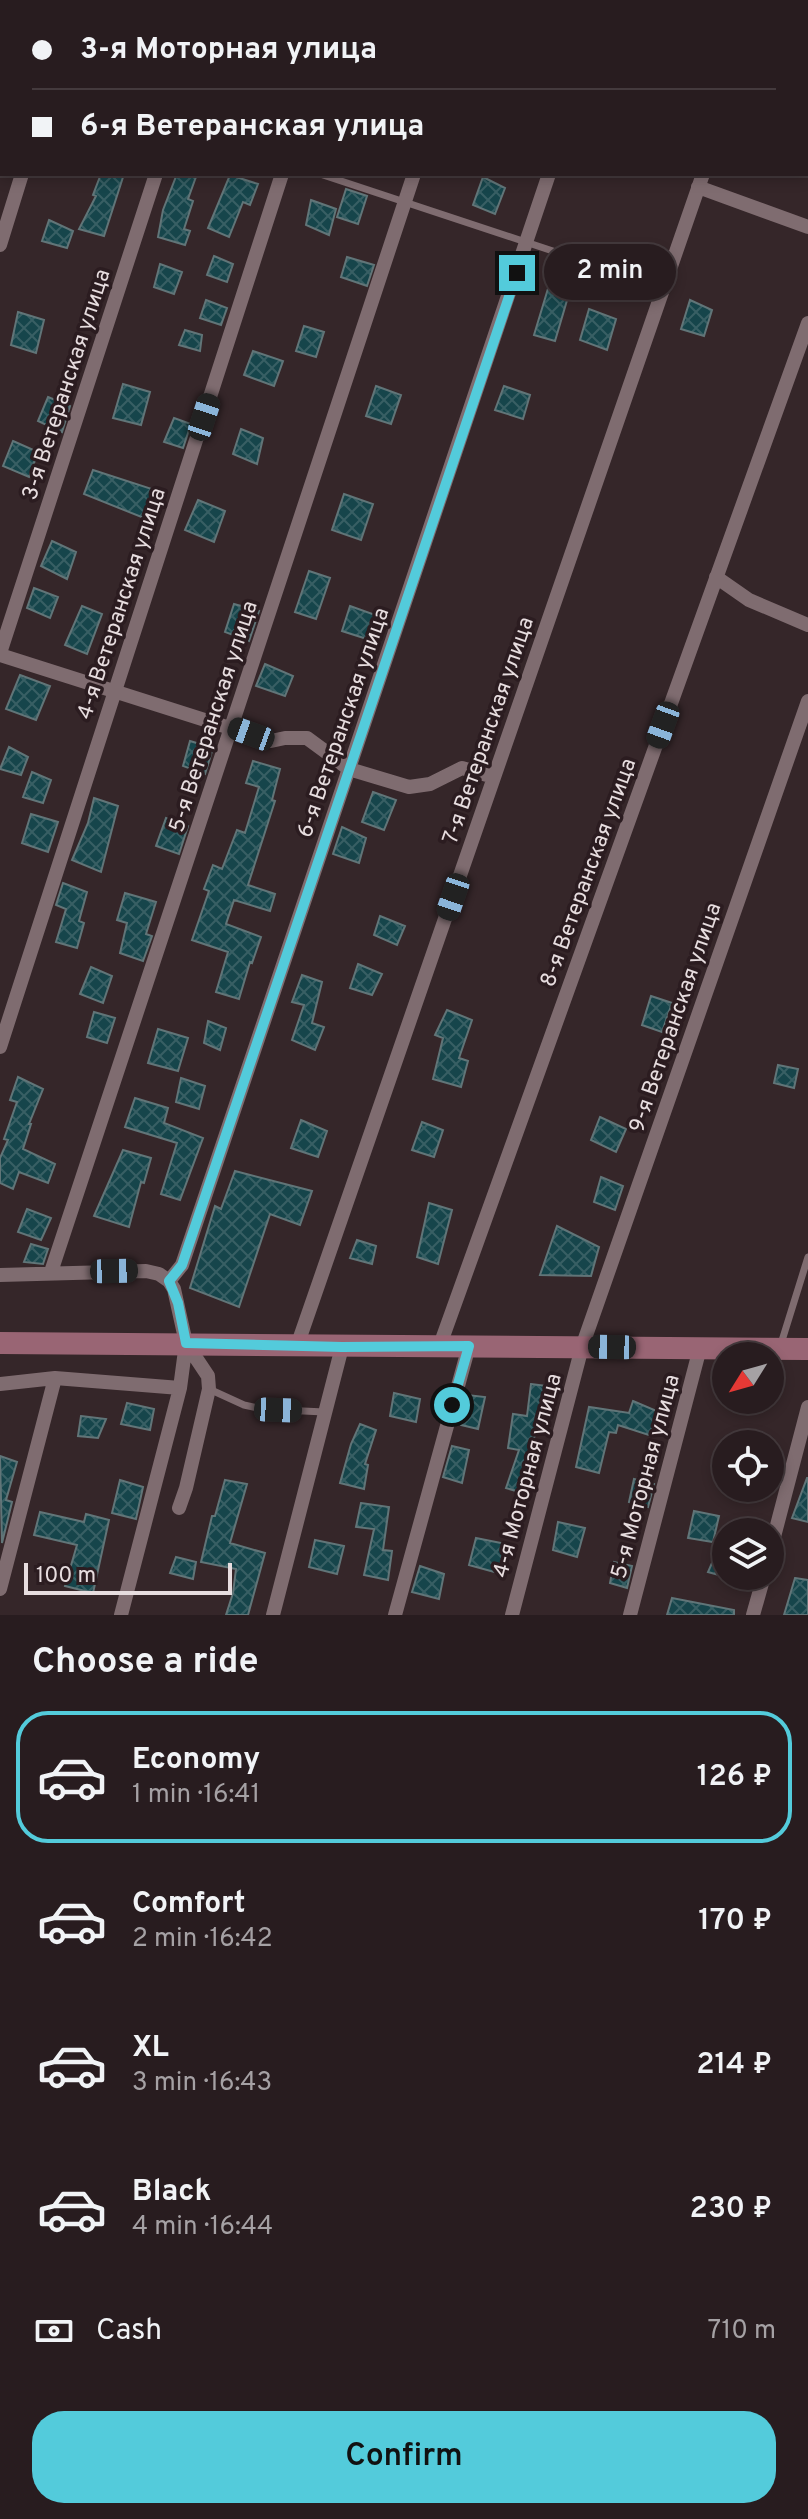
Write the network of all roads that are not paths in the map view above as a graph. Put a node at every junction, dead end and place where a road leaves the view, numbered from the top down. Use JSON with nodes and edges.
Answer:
{"nodes":[{"id":1,"x":21,"y":176,"type":"edge"},
{"id":2,"x":155,"y":176,"type":"edge"},
{"id":3,"x":281,"y":176,"type":"edge"},
{"id":4,"x":326,"y":176,"type":"edge"},
{"id":5,"x":413,"y":176,"type":"edge"},
{"id":6,"x":548,"y":176,"type":"edge"},
{"id":7,"x":700,"y":180,"type":"edge"},
{"id":8,"x":405,"y":202,"type":"junction"},
{"id":9,"x":808,"y":227,"type":"edge"},
{"id":10,"x":527,"y":244,"type":"junction"},
{"id":11,"x":0,"y":245,"type":"edge"},
{"id":12,"x":661,"y":295,"type":"junction"},
{"id":13,"x":808,"y":323,"type":"edge"},
{"id":14,"x":716,"y":577,"type":"junction"},
{"id":15,"x":808,"y":625,"type":"edge"},
{"id":16,"x":0,"y":654,"type":"edge"},
{"id":17,"x":115,"y":690,"type":"junction"},
{"id":18,"x":808,"y":701,"type":"edge"},
{"id":19,"x":231,"y":727,"type":"junction"},
{"id":20,"x":349,"y":769,"type":"junction"},
{"id":21,"x":494,"y":777,"type":"junction"},
{"id":22,"x":0,"y":1047,"type":"edge"},
{"id":23,"x":808,"y":1257,"type":"edge"},
{"id":24,"x":51,"y":1272,"type":"junction"},
{"id":25,"x":0,"y":1275,"type":"edge"},
{"id":26,"x":169,"y":1281,"type":"junction"},
{"id":27,"x":781,"y":1342,"type":"edge"},
{"id":28,"x":186,"y":1343,"type":"junction"},
{"id":29,"x":4,"y":1345,"type":"edge"},
{"id":30,"x":440,"y":1345,"type":"junction"},
{"id":31,"x":297,"y":1346,"type":"junction"},
{"id":32,"x":469,"y":1346,"type":"junction"},
{"id":33,"x":342,"y":1347,"type":"junction"},
{"id":34,"x":582,"y":1347,"type":"junction"},
{"id":35,"x":700,"y":1348,"type":"junction"},
{"id":36,"x":712,"y":1348,"type":"edge"},
{"id":37,"x":784,"y":1349,"type":"edge"},
{"id":38,"x":808,"y":1349,"type":"edge"},
{"id":39,"x":55,"y":1378,"type":"junction"},
{"id":40,"x":0,"y":1384,"type":"edge"},
{"id":41,"x":180,"y":1388,"type":"junction"},
{"id":42,"x":209,"y":1389,"type":"junction"},
{"id":43,"x":808,"y":1407,"type":"edge"},
{"id":44,"x":324,"y":1412,"type":"junction"},
{"id":45,"x":179,"y":1508,"type":"dead end"},
{"id":46,"x":779,"y":1518,"type":"edge"},
{"id":47,"x":0,"y":1589,"type":"edge"},
{"id":48,"x":760,"y":1590,"type":"edge"},
{"id":49,"x":121,"y":1615,"type":"edge"},
{"id":50,"x":273,"y":1615,"type":"edge"},
{"id":51,"x":395,"y":1615,"type":"edge"},
{"id":52,"x":512,"y":1615,"type":"edge"},
{"id":53,"x":630,"y":1615,"type":"edge"},
{"id":54,"x":753,"y":1615,"type":"edge"}],
"edges":[{"from":1,"to":11,"type":"street"},
{"from":2,"to":16,"type":"street","name":"3-я Ветеранская улица"},
{"from":3,"to":17,"type":"street","name":"4-я Ветеранская улица"},
{"from":4,"to":8,"type":"lane"},
{"from":5,"to":8,"type":"street","name":"5-я Ветеранская улица"},
{"from":6,"to":10,"type":"street","name":"6-я Ветеранская улица"},
{"from":7,"to":9,"type":"street"},
{"from":7,"to":12,"type":"street","name":"7-я Ветеранская улица"},
{"from":8,"to":10,"type":"lane"},
{"from":8,"to":19,"type":"street","name":"5-я Ветеранская улица"},
{"from":10,"to":12,"type":"lane"},
{"from":10,"to":20,"type":"street","name":"6-я Ветеранская улица"},
{"from":12,"to":21,"type":"street","name":"7-я Ветеранская улица"},
{"from":13,"to":14,"type":"street","name":"8-я Ветеранская улица"},
{"from":14,"to":15,"type":"street"},
{"from":14,"to":30,"type":"street","name":"8-я Ветеранская улица"},
{"from":16,"to":17,"type":"street"},
{"from":17,"to":19,"type":"street"},
{"from":17,"to":22,"type":"street","name":"4-я Ветеранская улица"},
{"from":18,"to":34,"type":"street","name":"9-я Ветеранская улица"},
{"from":19,"to":20,"type":"street"},
{"from":19,"to":24,"type":"street","name":"5-я Ветеранская улица"},
{"from":20,"to":21,"type":"street"},
{"from":20,"to":26,"type":"street","name":"6-я Ветеранская улица"},
{"from":21,"to":31,"type":"street","name":"7-я Ветеранская улица"},
{"from":23,"to":27,"type":"lane"},
{"from":24,"to":25,"type":"street"},
{"from":24,"to":26,"type":"street"},
{"from":26,"to":28,"type":"street"},
{"from":28,"to":29,"type":"main road"},
{"from":28,"to":31,"type":"main road"},
{"from":28,"to":41,"type":"street"},
{"from":28,"to":42,"type":"street"},
{"from":30,"to":32,"type":"main road"},
{"from":30,"to":33,"type":"main road"},
{"from":31,"to":33,"type":"main road"},
{"from":32,"to":34,"type":"main road"},
{"from":32,"to":51,"type":"street"},
{"from":33,"to":44,"type":"street"},
{"from":34,"to":35,"type":"main road"},
{"from":34,"to":52,"type":"street","name":"4-я Моторная улица"},
{"from":35,"to":36,"type":"main road"},
{"from":35,"to":53,"type":"street","name":"5-я Моторная улица"},
{"from":37,"to":38,"type":"main road"},
{"from":39,"to":40,"type":"street"},
{"from":39,"to":41,"type":"street"},
{"from":39,"to":47,"type":"street"},
{"from":41,"to":49,"type":"street"},
{"from":42,"to":44,"type":"lane"},
{"from":42,"to":45,"type":"street"},
{"from":43,"to":46,"type":"street"},
{"from":44,"to":50,"type":"street"},
{"from":48,"to":54,"type":"street"}]}
